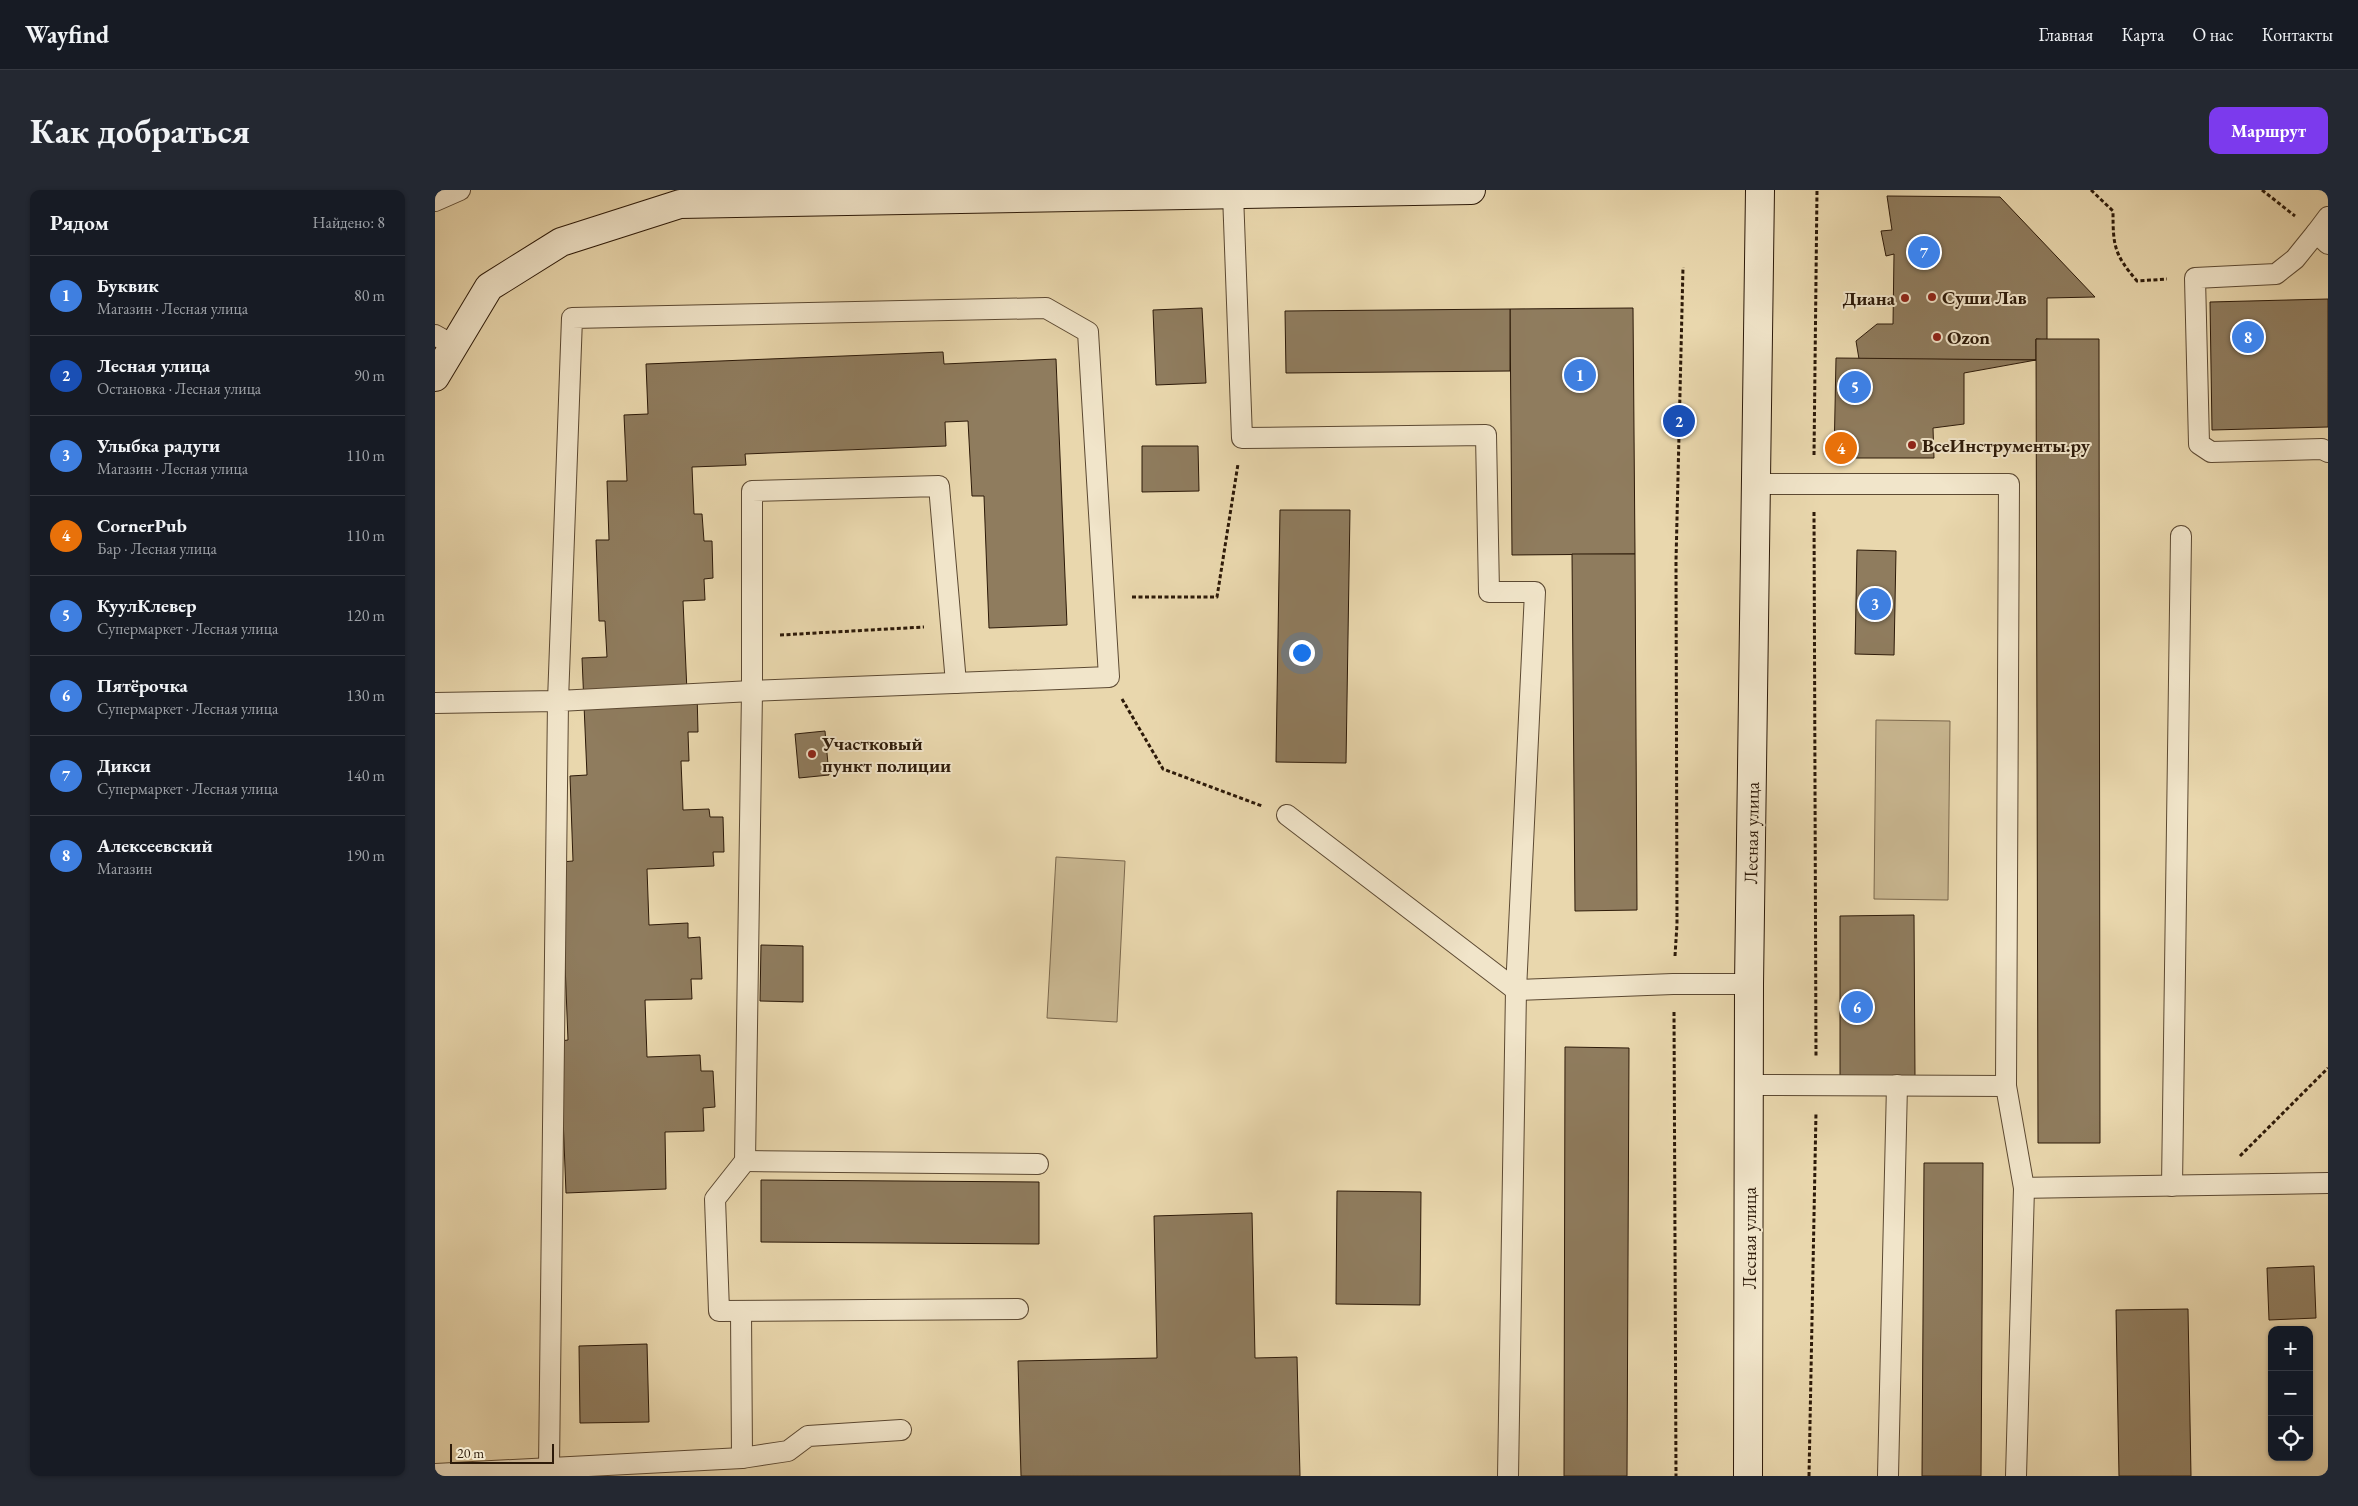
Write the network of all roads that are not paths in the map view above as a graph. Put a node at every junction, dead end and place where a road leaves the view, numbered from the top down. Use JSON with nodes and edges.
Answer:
{"nodes":[{"id":1,"x":461,"y":190,"type":"edge"},
{"id":2,"x":1471,"y":190,"type":"edge"},
{"id":3,"x":1760,"y":190,"type":"edge"},
{"id":4,"x":1036,"y":194,"type":"edge"},
{"id":5,"x":1233,"y":194,"type":"junction"},
{"id":6,"x":435,"y":200,"type":"edge"},
{"id":7,"x":2328,"y":217,"type":"edge"},
{"id":8,"x":2322,"y":239,"type":"edge"},
{"id":9,"x":444,"y":340,"type":"edge"},
{"id":10,"x":435,"y":377,"type":"edge"},
{"id":11,"x":2328,"y":452,"type":"edge"},
{"id":12,"x":1754,"y":484,"type":"junction"},
{"id":13,"x":2181,"y":536,"type":"dead end"},
{"id":14,"x":956,"y":683,"type":"junction"},
{"id":15,"x":753,"y":691,"type":"junction"},
{"id":16,"x":558,"y":701,"type":"junction"},
{"id":17,"x":435,"y":703,"type":"edge"},
{"id":18,"x":1287,"y":815,"type":"road end"},
{"id":19,"x":1749,"y":984,"type":"junction"},
{"id":20,"x":1516,"y":990,"type":"junction"},
{"id":21,"x":1750,"y":1085,"type":"junction"},
{"id":22,"x":1897,"y":1085,"type":"junction"},
{"id":23,"x":2006,"y":1086,"type":"junction"},
{"id":24,"x":745,"y":1161,"type":"junction"},
{"id":25,"x":1038,"y":1164,"type":"dead end"},
{"id":26,"x":2328,"y":1184,"type":"edge"},
{"id":27,"x":2172,"y":1186,"type":"junction"},
{"id":28,"x":2024,"y":1188,"type":"junction"},
{"id":29,"x":1018,"y":1309,"type":"dead end"},
{"id":30,"x":741,"y":1311,"type":"junction"},
{"id":31,"x":901,"y":1430,"type":"dead end"},
{"id":32,"x":742,"y":1458,"type":"junction"},
{"id":33,"x":554,"y":1472,"type":"edge"},
{"id":34,"x":435,"y":1474,"type":"edge"},
{"id":35,"x":1508,"y":1476,"type":"edge"},
{"id":36,"x":1748,"y":1476,"type":"edge"},
{"id":37,"x":1888,"y":1476,"type":"edge"},
{"id":38,"x":2016,"y":1476,"type":"edge"}],
"edges":[{"from":1,"to":6,"type":"lane"},
{"from":2,"to":5,"type":"street"},
{"from":3,"to":12,"type":"street","name":"Лесная улица"},
{"from":4,"to":5,"type":"street"},
{"from":4,"to":9,"type":"street"},
{"from":5,"to":20,"type":"lane"},
{"from":7,"to":8,"type":"lane"},
{"from":8,"to":11,"type":"lane"},
{"from":9,"to":10,"type":"street"},
{"from":12,"to":19,"type":"street","name":"Лесная улица"},
{"from":12,"to":23,"type":"lane"},
{"from":13,"to":27,"type":"lane"},
{"from":14,"to":15,"type":"lane"},
{"from":14,"to":15,"type":"lane"},
{"from":14,"to":16,"type":"lane"},
{"from":15,"to":16,"type":"lane"},
{"from":15,"to":24,"type":"lane"},
{"from":16,"to":17,"type":"lane"},
{"from":16,"to":33,"type":"lane"},
{"from":18,"to":20,"type":"lane"},
{"from":19,"to":20,"type":"lane"},
{"from":19,"to":21,"type":"street","name":"Лесная улица"},
{"from":20,"to":35,"type":"lane"},
{"from":21,"to":22,"type":"lane"},
{"from":21,"to":36,"type":"street","name":"Лесная улица"},
{"from":22,"to":23,"type":"lane"},
{"from":22,"to":37,"type":"lane"},
{"from":23,"to":28,"type":"lane"},
{"from":24,"to":25,"type":"lane"},
{"from":24,"to":30,"type":"lane"},
{"from":26,"to":27,"type":"lane"},
{"from":27,"to":28,"type":"lane"},
{"from":28,"to":38,"type":"lane"},
{"from":29,"to":30,"type":"lane"},
{"from":30,"to":32,"type":"lane"},
{"from":31,"to":32,"type":"lane"},
{"from":32,"to":33,"type":"lane"},
{"from":33,"to":34,"type":"lane"}]}
